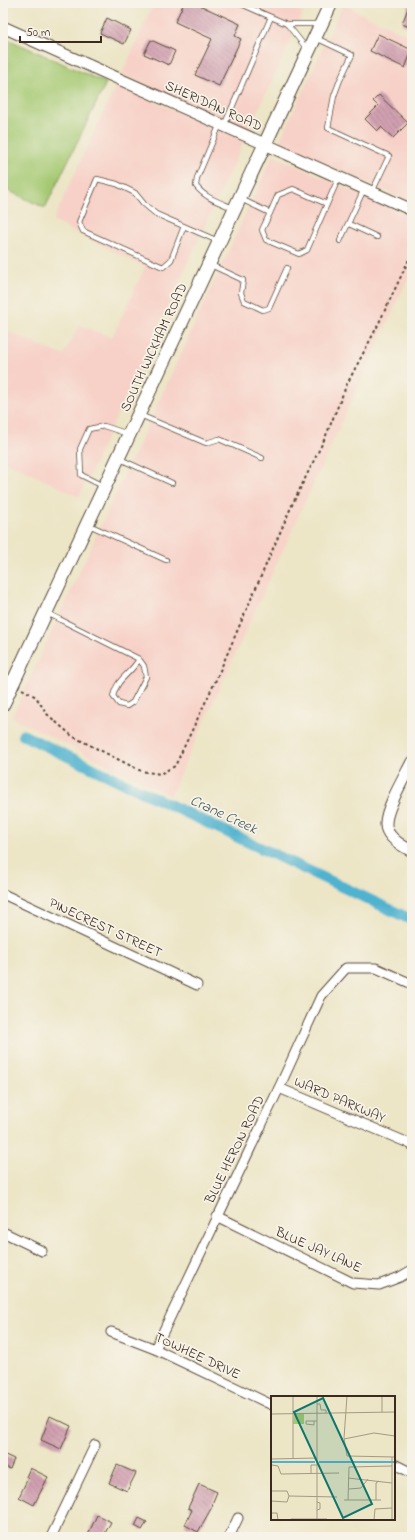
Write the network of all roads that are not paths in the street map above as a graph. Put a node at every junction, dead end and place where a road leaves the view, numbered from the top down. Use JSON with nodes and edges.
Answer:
{"nodes":[{"id":1,"x":239,"y":3,"type":"edge"},
{"id":2,"x":331,"y":3,"type":"edge"},
{"id":3,"x":271,"y":17,"type":"junction"},
{"id":4,"x":286,"y":24,"type":"junction"},
{"id":5,"x":321,"y":24,"type":"junction"},
{"id":6,"x":3,"y":27,"type":"edge"},
{"id":7,"x":315,"y":37,"type":"junction"},
{"id":8,"x":308,"y":51,"type":"junction"},
{"id":9,"x":222,"y":125,"type":"junction"},
{"id":10,"x":265,"y":144,"type":"junction"},
{"id":11,"x":339,"y":177,"type":"junction"},
{"id":12,"x":368,"y":191,"type":"junction"},
{"id":13,"x":237,"y":204,"type":"junction"},
{"id":14,"x":327,"y":204,"type":"junction"},
{"id":15,"x":412,"y":210,"type":"edge"},
{"id":16,"x":270,"y":213,"type":"junction"},
{"id":17,"x":348,"y":224,"type":"junction"},
{"id":18,"x":184,"y":226,"type":"junction"},
{"id":19,"x":376,"y":237,"type":"dead end"},
{"id":20,"x":340,"y":241,"type":"dead end"},
{"id":21,"x":220,"y":242,"type":"junction"},
{"id":22,"x":209,"y":265,"type":"junction"},
{"id":23,"x":287,"y":268,"type":"dead end"},
{"id":24,"x":139,"y":414,"type":"junction"},
{"id":25,"x":129,"y":434,"type":"junction"},
{"id":26,"x":262,"y":458,"type":"dead end"},
{"id":27,"x":118,"y":459,"type":"junction"},
{"id":28,"x":172,"y":483,"type":"dead end"},
{"id":29,"x":105,"y":486,"type":"junction"},
{"id":30,"x":87,"y":525,"type":"junction"},
{"id":31,"x":166,"y":560,"type":"dead end"},
{"id":32,"x":46,"y":613,"type":"junction"},
{"id":33,"x":139,"y":659,"type":"junction"},
{"id":34,"x":8,"y":680,"type":"edge"},
{"id":35,"x":3,"y":704,"type":"edge"},
{"id":36,"x":412,"y":762,"type":"edge"},
{"id":37,"x":412,"y":851,"type":"edge"},
{"id":38,"x":3,"y":894,"type":"edge"},
{"id":39,"x":412,"y":984,"type":"edge"},
{"id":40,"x":196,"y":985,"type":"dead end"},
{"id":41,"x":279,"y":1088,"type":"junction"},
{"id":42,"x":412,"y":1145,"type":"edge"},
{"id":43,"x":217,"y":1216,"type":"junction"},
{"id":44,"x":3,"y":1232,"type":"edge"},
{"id":45,"x":42,"y":1251,"type":"dead end"},
{"id":46,"x":412,"y":1270,"type":"edge"},
{"id":47,"x":111,"y":1332,"type":"dead end"},
{"id":48,"x":155,"y":1349,"type":"junction"},
{"id":49,"x":271,"y":1405,"type":"edge"},
{"id":50,"x":95,"y":1445,"type":"dead end"},
{"id":51,"x":395,"y":1464,"type":"edge"},
{"id":52,"x":412,"y":1473,"type":"edge"},
{"id":53,"x":238,"y":1518,"type":"dead end"},
{"id":54,"x":51,"y":1537,"type":"edge"},
{"id":55,"x":229,"y":1537,"type":"edge"}],
"edges":[{"from":1,"to":3,"type":"lane"},
{"from":2,"to":5,"type":"main road","name":"SOUTH WICKHAM ROAD"},
{"from":3,"to":4,"type":"lane"},
{"from":3,"to":9,"type":"lane"},
{"from":4,"to":5,"type":"lane"},
{"from":4,"to":8,"type":"lane"},
{"from":5,"to":7,"type":"main road","name":"SOUTH WICKHAM ROAD"},
{"from":6,"to":9,"type":"street","name":"SHERIDAN ROAD"},
{"from":7,"to":8,"type":"main road","name":"SOUTH WICKHAM ROAD"},
{"from":7,"to":12,"type":"lane"},
{"from":8,"to":10,"type":"main road","name":"SOUTH WICKHAM ROAD"},
{"from":9,"to":10,"type":"street","name":"SHERIDAN ROAD"},
{"from":9,"to":13,"type":"lane"},
{"from":10,"to":11,"type":"street","name":"SHERIDAN ROAD"},
{"from":10,"to":13,"type":"main road","name":"SOUTH WICKHAM ROAD"},
{"from":11,"to":12,"type":"street","name":"SHERIDAN ROAD"},
{"from":11,"to":14,"type":"lane"},
{"from":12,"to":15,"type":"street","name":"SHERIDAN ROAD"},
{"from":12,"to":17,"type":"lane"},
{"from":13,"to":16,"type":"lane"},
{"from":13,"to":21,"type":"main road","name":"SOUTH WICKHAM ROAD"},
{"from":14,"to":16,"type":"lane"},
{"from":14,"to":16,"type":"lane"},
{"from":17,"to":19,"type":"lane"},
{"from":17,"to":20,"type":"lane"},
{"from":18,"to":18,"type":"lane"},
{"from":18,"to":21,"type":"lane"},
{"from":21,"to":22,"type":"main road","name":"SOUTH WICKHAM ROAD"},
{"from":22,"to":23,"type":"lane"},
{"from":22,"to":24,"type":"main road","name":"SOUTH WICKHAM ROAD"},
{"from":24,"to":25,"type":"main road","name":"SOUTH WICKHAM ROAD"},
{"from":24,"to":26,"type":"lane"},
{"from":25,"to":27,"type":"main road","name":"SOUTH WICKHAM ROAD"},
{"from":25,"to":29,"type":"lane"},
{"from":27,"to":28,"type":"lane"},
{"from":27,"to":29,"type":"main road","name":"SOUTH WICKHAM ROAD"},
{"from":29,"to":30,"type":"main road","name":"SOUTH WICKHAM ROAD"},
{"from":30,"to":31,"type":"lane"},
{"from":30,"to":32,"type":"main road","name":"SOUTH WICKHAM ROAD"},
{"from":32,"to":33,"type":"lane"},
{"from":32,"to":34,"type":"main road","name":"SOUTH WICKHAM ROAD"},
{"from":33,"to":33,"type":"lane"},
{"from":34,"to":35,"type":"main road","name":"SOUTH WICKHAM ROAD"},
{"from":36,"to":37,"type":"street"},
{"from":38,"to":40,"type":"street","name":"PINECREST STREET"},
{"from":39,"to":41,"type":"street","name":"BLUE HERON ROAD"},
{"from":41,"to":42,"type":"street","name":"WARD PARKWAY"},
{"from":41,"to":43,"type":"street","name":"BLUE HERON ROAD"},
{"from":43,"to":46,"type":"street","name":"BLUE JAY LANE"},
{"from":43,"to":48,"type":"street","name":"BLUE HERON ROAD"},
{"from":44,"to":45,"type":"street"},
{"from":47,"to":48,"type":"street","name":"TOWHEE DRIVE"},
{"from":48,"to":49,"type":"street","name":"TOWHEE DRIVE"},
{"from":50,"to":54,"type":"street"},
{"from":51,"to":52,"type":"street"},
{"from":53,"to":55,"type":"street"}]}
